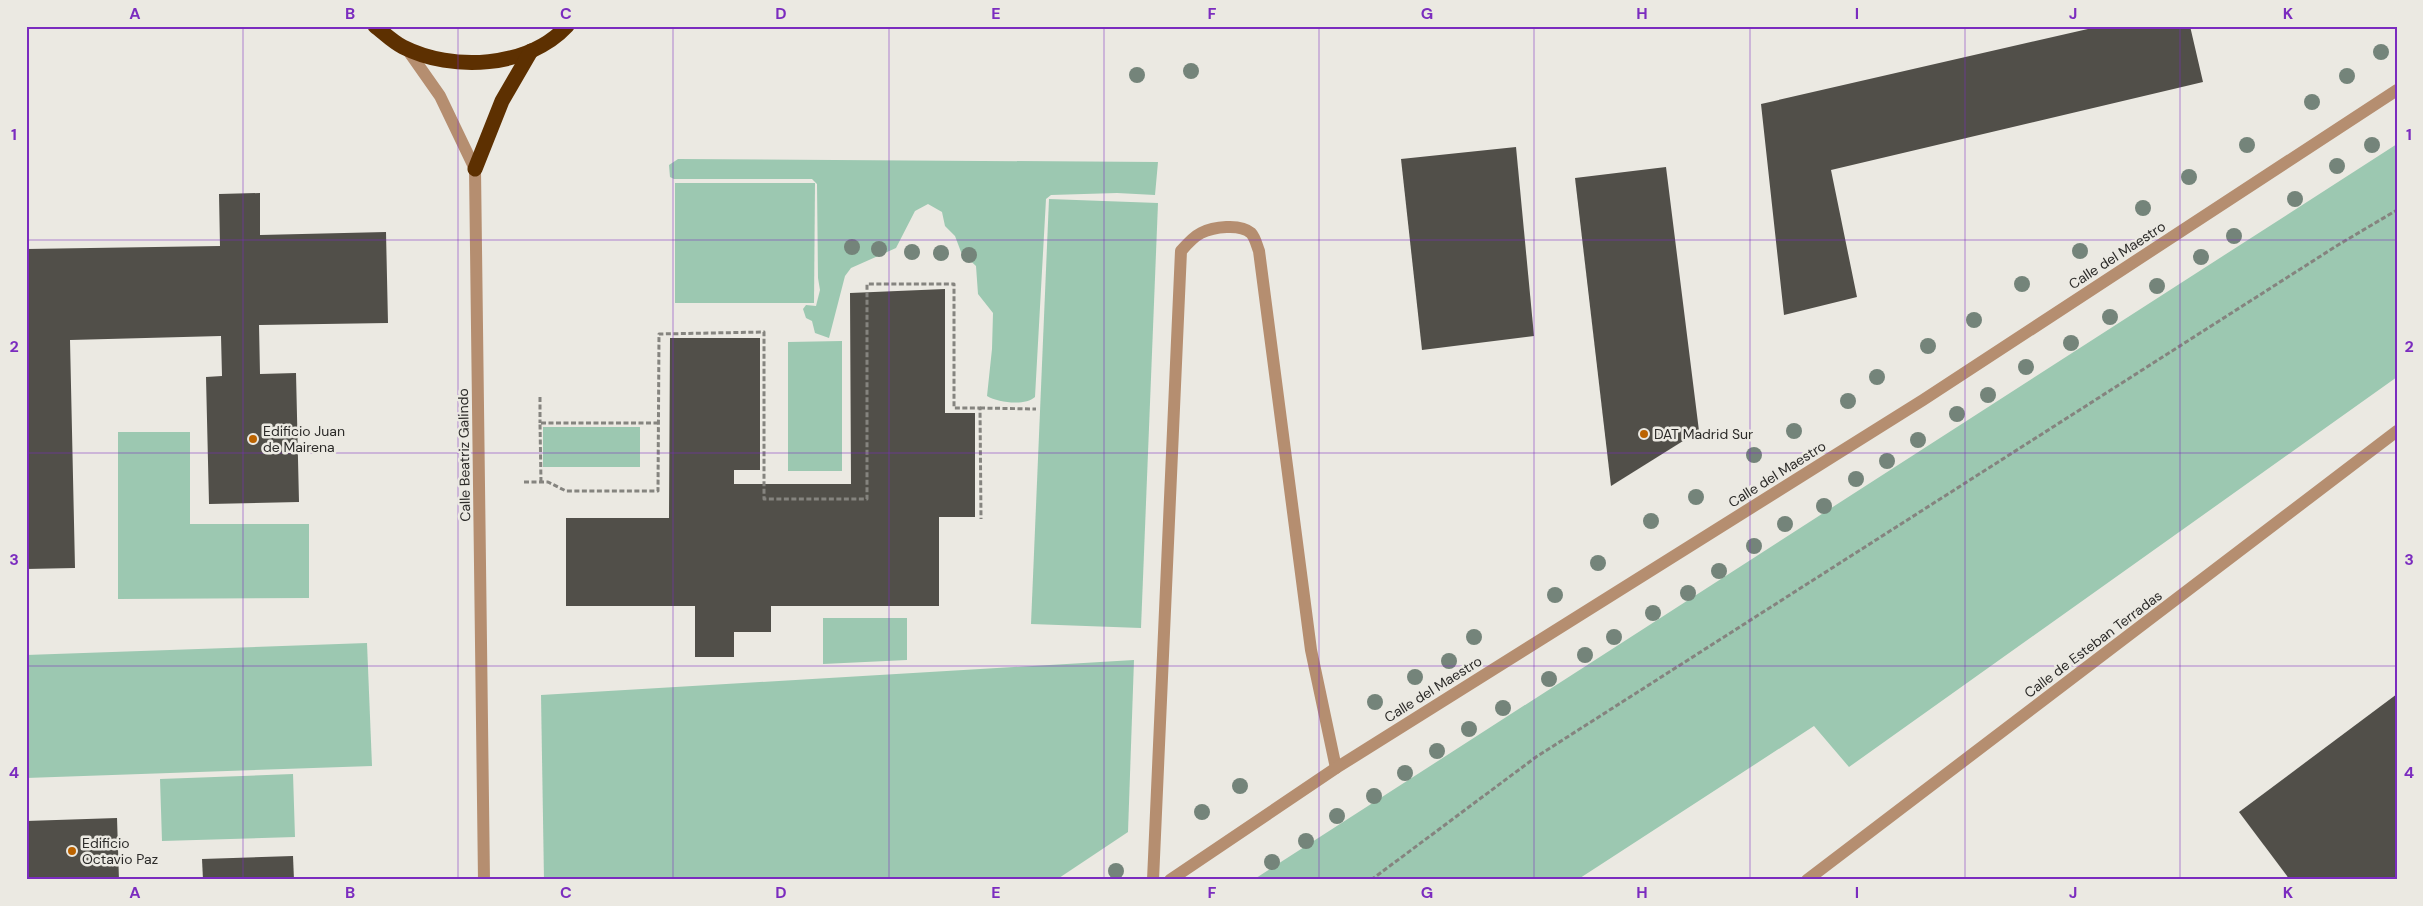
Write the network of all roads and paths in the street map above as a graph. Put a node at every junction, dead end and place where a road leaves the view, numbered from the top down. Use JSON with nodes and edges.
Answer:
{"nodes":[{"id":1,"x":375,"y":26,"type":"edge"},
{"id":2,"x":567,"y":26,"type":"edge"},
{"id":3,"x":407,"y":49,"type":"junction"},
{"id":4,"x":531,"y":51,"type":"junction"},
{"id":5,"x":2397,"y":90,"type":"edge"},
{"id":6,"x":475,"y":169,"type":"junction"},
{"id":7,"x":2397,"y":210,"type":"edge"},
{"id":8,"x":540,"y":397,"type":"dead end"},
{"id":9,"x":980,"y":408,"type":"junction"},
{"id":10,"x":1036,"y":409,"type":"dead end"},
{"id":11,"x":540,"y":423,"type":"junction"},
{"id":12,"x":659,"y":424,"type":"junction"},
{"id":13,"x":2397,"y":431,"type":"edge"},
{"id":14,"x":524,"y":482,"type":"dead end"},
{"id":15,"x":541,"y":482,"type":"junction"},
{"id":16,"x":981,"y":519,"type":"dead end"},
{"id":17,"x":1336,"y":768,"type":"junction"},
{"id":18,"x":484,"y":880,"type":"edge"},
{"id":19,"x":1153,"y":880,"type":"edge"},
{"id":20,"x":1170,"y":880,"type":"edge"},
{"id":21,"x":1371,"y":880,"type":"edge"},
{"id":22,"x":1807,"y":880,"type":"edge"}],
"edges":[{"from":1,"to":3,"type":"highway"},
{"from":2,"to":4,"type":"highway"},
{"from":3,"to":4,"type":"highway"},
{"from":3,"to":6,"type":"street","name":"Calle Beatriz Galindo"},
{"from":4,"to":6,"type":"highway"},
{"from":5,"to":17,"type":"street","name":"Calle del Maestro"},
{"from":6,"to":18,"type":"street","name":"Calle Beatriz Galindo"},
{"from":7,"to":21,"type":"path"},
{"from":8,"to":11,"type":"path"},
{"from":9,"to":10,"type":"path"},
{"from":9,"to":12,"type":"path"},
{"from":9,"to":16,"type":"path"},
{"from":11,"to":12,"type":"path"},
{"from":11,"to":15,"type":"path"},
{"from":12,"to":15,"type":"path"},
{"from":13,"to":22,"type":"street","name":"Calle de Esteban Terradas"},
{"from":14,"to":15,"type":"path"},
{"from":17,"to":19,"type":"street"},
{"from":17,"to":20,"type":"street","name":"Calle del Maestro"}]}
